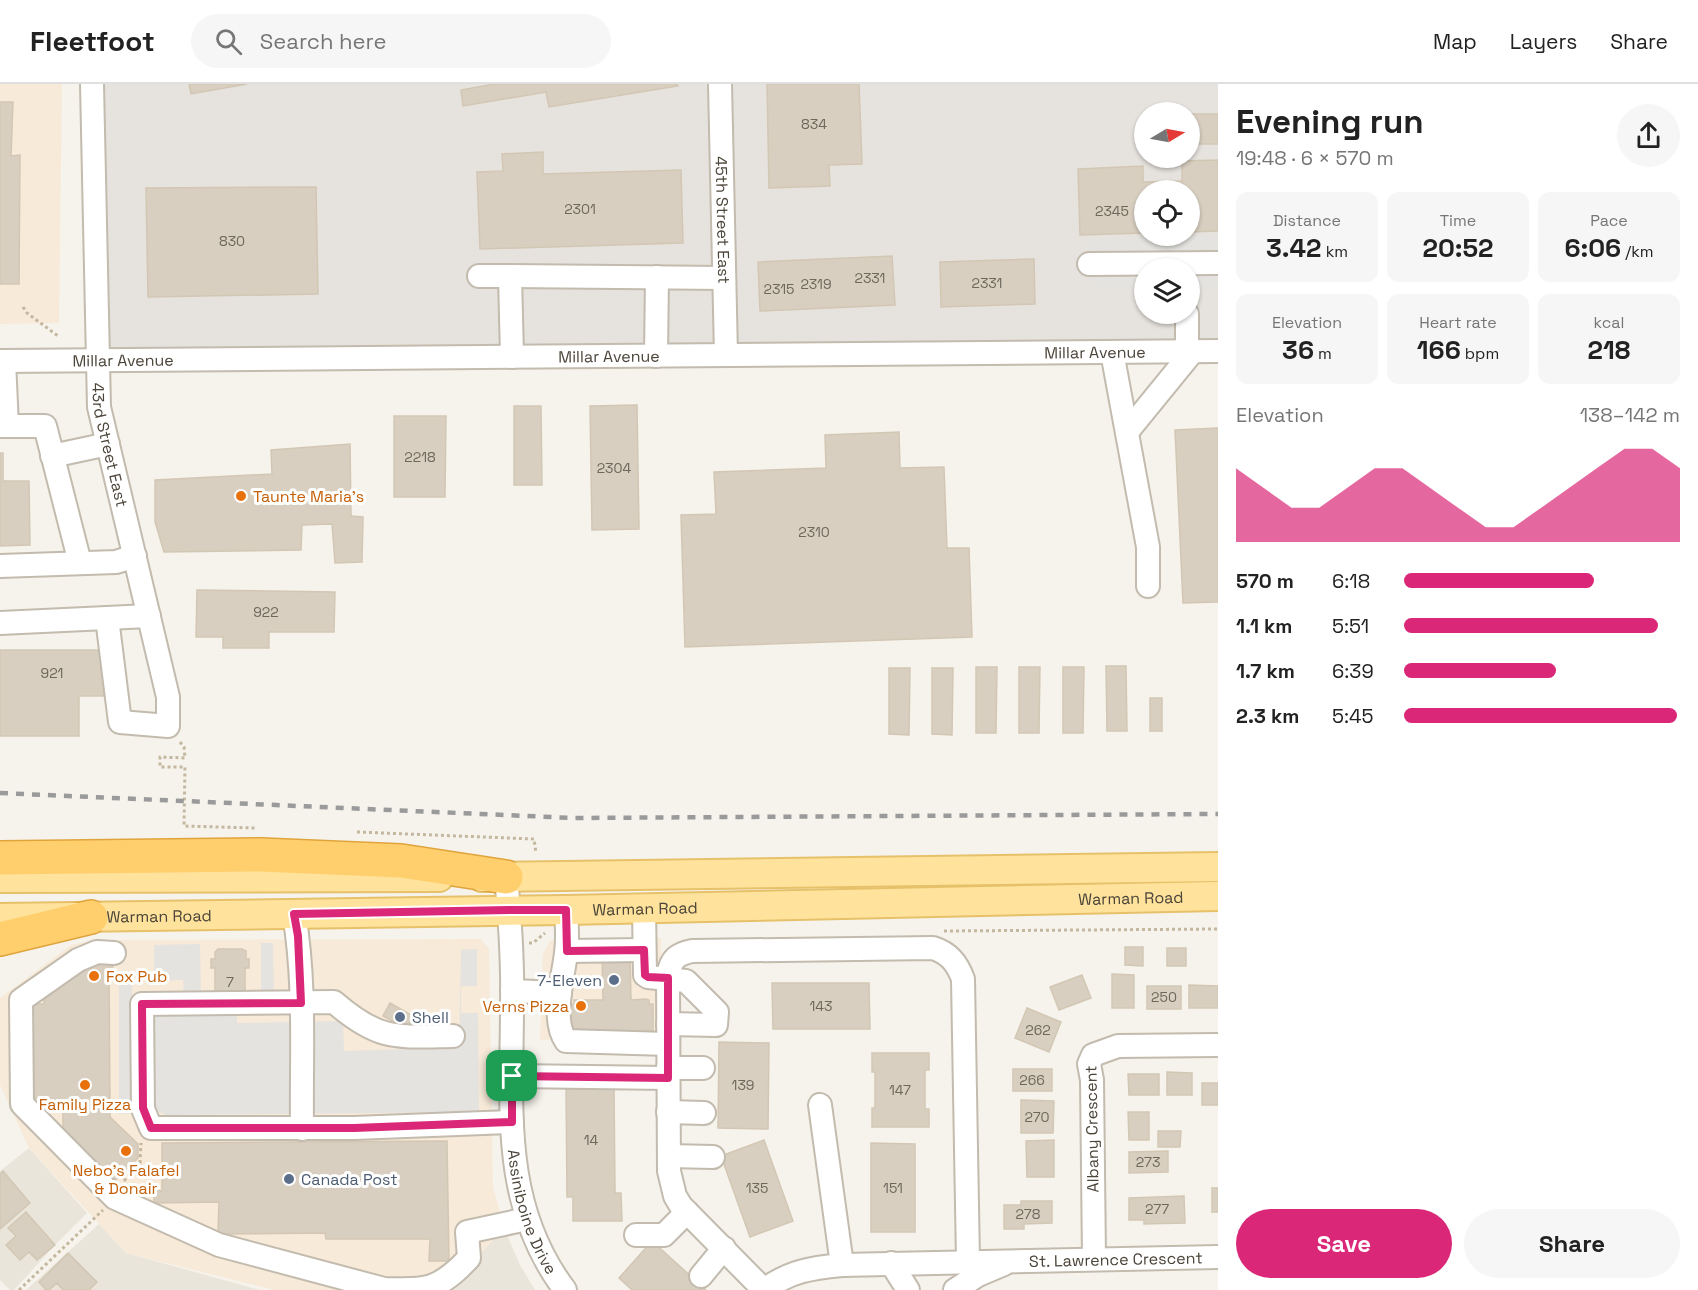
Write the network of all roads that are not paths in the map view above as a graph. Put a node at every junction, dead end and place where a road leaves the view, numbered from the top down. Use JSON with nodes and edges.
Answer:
{"nodes":[{"id":1,"x":92,"y":84,"type":"edge"},
{"id":2,"x":720,"y":84,"type":"edge"},
{"id":3,"x":1218,"y":263,"type":"edge"},
{"id":4,"x":1089,"y":264,"type":"dead end"},
{"id":5,"x":1134,"y":265,"type":"edge"},
{"id":6,"x":1200,"y":265,"type":"edge"},
{"id":7,"x":479,"y":276,"type":"dead end"},
{"id":8,"x":510,"y":276,"type":"junction"},
{"id":9,"x":657,"y":277,"type":"junction"},
{"id":10,"x":724,"y":278,"type":"junction"},
{"id":11,"x":1188,"y":324,"type":"edge"},
{"id":12,"x":1112,"y":351,"type":"junction"},
{"id":13,"x":1190,"y":351,"type":"junction"},
{"id":14,"x":1218,"y":351,"type":"edge"},
{"id":15,"x":656,"y":356,"type":"junction"},
{"id":16,"x":726,"y":356,"type":"junction"},
{"id":17,"x":512,"y":357,"type":"junction"},
{"id":18,"x":98,"y":359,"type":"junction"},
{"id":19,"x":2,"y":361,"type":"edge"},
{"id":20,"x":4,"y":426,"type":"edge"},
{"id":21,"x":1127,"y":432,"type":"junction"},
{"id":22,"x":108,"y":444,"type":"junction"},
{"id":23,"x":52,"y":456,"type":"junction"},
{"id":24,"x":135,"y":556,"type":"junction"},
{"id":25,"x":80,"y":563,"type":"junction"},
{"id":26,"x":0,"y":566,"type":"edge"},
{"id":27,"x":1148,"y":585,"type":"dead end"},
{"id":28,"x":148,"y":616,"type":"junction"},
{"id":29,"x":107,"y":618,"type":"junction"},
{"id":30,"x":0,"y":623,"type":"edge"},
{"id":31,"x":0,"y":858,"type":"edge"},
{"id":32,"x":1218,"y":867,"type":"edge"},
{"id":33,"x":506,"y":877,"type":"junction"},
{"id":34,"x":0,"y":878,"type":"edge"},
{"id":35,"x":1218,"y":896,"type":"edge"},
{"id":36,"x":644,"y":908,"type":"junction"},
{"id":37,"x":509,"y":910,"type":"junction"},
{"id":38,"x":566,"y":910,"type":"junction"},
{"id":39,"x":294,"y":914,"type":"junction"},
{"id":40,"x":91,"y":916,"type":"junction"},
{"id":41,"x":0,"y":918,"type":"edge"},
{"id":42,"x":0,"y":939,"type":"edge"},
{"id":43,"x":644,"y":950,"type":"junction"},
{"id":44,"x":567,"y":951,"type":"junction"},
{"id":45,"x":114,"y":953,"type":"dead end"},
{"id":46,"x":668,"y":978,"type":"junction"},
{"id":47,"x":512,"y":991,"type":"junction"},
{"id":48,"x":560,"y":993,"type":"junction"},
{"id":49,"x":301,"y":1003,"type":"junction"},
{"id":50,"x":668,"y":1034,"type":"junction"},
{"id":51,"x":453,"y":1036,"type":"dead end"},
{"id":52,"x":1218,"y":1046,"type":"edge"},
{"id":53,"x":703,"y":1068,"type":"dead end"},
{"id":54,"x":668,"y":1073,"type":"junction"},
{"id":55,"x":512,"y":1076,"type":"junction"},
{"id":56,"x":820,"y":1105,"type":"dead end"},
{"id":57,"x":668,"y":1112,"type":"junction"},
{"id":58,"x":704,"y":1113,"type":"dead end"},
{"id":59,"x":512,"y":1122,"type":"junction"},
{"id":60,"x":302,"y":1129,"type":"junction"},
{"id":61,"x":669,"y":1156,"type":"junction"},
{"id":62,"x":713,"y":1157,"type":"dead end"},
{"id":63,"x":687,"y":1212,"type":"junction"},
{"id":64,"x":527,"y":1219,"type":"junction"},
{"id":65,"x":636,"y":1235,"type":"dead end"},
{"id":66,"x":724,"y":1248,"type":"junction"},
{"id":67,"x":1218,"y":1257,"type":"edge"},
{"id":68,"x":1094,"y":1258,"type":"junction"},
{"id":69,"x":968,"y":1261,"type":"junction"},
{"id":70,"x":1012,"y":1261,"type":"junction"},
{"id":71,"x":891,"y":1263,"type":"junction"},
{"id":72,"x":842,"y":1265,"type":"junction"},
{"id":73,"x":701,"y":1276,"type":"dead end"},
{"id":74,"x":565,"y":1290,"type":"edge"},
{"id":75,"x":764,"y":1290,"type":"edge"},
{"id":76,"x":908,"y":1290,"type":"edge"},
{"id":77,"x":955,"y":1290,"type":"edge"}],
"edges":[{"from":1,"to":18,"type":"street","name":"43rd Street East"},
{"from":2,"to":10,"type":"street","name":"45th Street East"},
{"from":3,"to":6,"type":"street"},
{"from":4,"to":5,"type":"street"},
{"from":7,"to":8,"type":"street"},
{"from":8,"to":9,"type":"street"},
{"from":8,"to":17,"type":"street"},
{"from":9,"to":10,"type":"street"},
{"from":9,"to":15,"type":"street"},
{"from":10,"to":16,"type":"street","name":"45th Street East"},
{"from":11,"to":13,"type":"street"},
{"from":12,"to":13,"type":"street","name":"Millar Avenue"},
{"from":12,"to":16,"type":"street","name":"Millar Avenue"},
{"from":12,"to":21,"type":"street"},
{"from":13,"to":14,"type":"street","name":"Millar Avenue"},
{"from":13,"to":21,"type":"street"},
{"from":15,"to":16,"type":"street","name":"Millar Avenue"},
{"from":15,"to":17,"type":"street","name":"Millar Avenue"},
{"from":17,"to":18,"type":"street","name":"Millar Avenue"},
{"from":18,"to":19,"type":"street","name":"Millar Avenue"},
{"from":18,"to":22,"type":"street","name":"43rd Street East"},
{"from":19,"to":20,"type":"street"},
{"from":20,"to":23,"type":"street"},
{"from":21,"to":27,"type":"street"},
{"from":22,"to":23,"type":"street"},
{"from":22,"to":24,"type":"street","name":"43rd Street East"},
{"from":23,"to":25,"type":"street"},
{"from":24,"to":25,"type":"street"},
{"from":24,"to":28,"type":"street","name":"43rd Street East"},
{"from":25,"to":26,"type":"street"},
{"from":28,"to":29,"type":"street"},
{"from":28,"to":29,"type":"street","name":"43rd Street East"},
{"from":29,"to":30,"type":"street"},
{"from":31,"to":33,"type":"highway"},
{"from":32,"to":33,"type":"main road","name":"Warman Road"},
{"from":33,"to":34,"type":"main road","name":"Warman Road"},
{"from":33,"to":37,"type":"street","name":"Assiniboine Drive"},
{"from":35,"to":36,"type":"main road","name":"Warman Road"},
{"from":36,"to":38,"type":"main road","name":"Warman Road"},
{"from":36,"to":43,"type":"street"},
{"from":37,"to":38,"type":"main road","name":"Warman Road"},
{"from":37,"to":39,"type":"main road","name":"Warman Road"},
{"from":37,"to":47,"type":"street","name":"Assiniboine Drive"},
{"from":38,"to":44,"type":"street"},
{"from":39,"to":40,"type":"main road","name":"Warman Road"},
{"from":39,"to":49,"type":"street"},
{"from":40,"to":41,"type":"main road","name":"Warman Road"},
{"from":40,"to":42,"type":"highway"},
{"from":43,"to":44,"type":"street"},
{"from":43,"to":46,"type":"street"},
{"from":44,"to":48,"type":"street"},
{"from":45,"to":64,"type":"street"},
{"from":46,"to":50,"type":"street"},
{"from":46,"to":50,"type":"street"},
{"from":46,"to":69,"type":"street"},
{"from":47,"to":48,"type":"street"},
{"from":47,"to":55,"type":"street","name":"Assiniboine Drive"},
{"from":48,"to":50,"type":"street"},
{"from":49,"to":51,"type":"street"},
{"from":49,"to":60,"type":"street"},
{"from":49,"to":60,"type":"street"},
{"from":50,"to":54,"type":"street"},
{"from":52,"to":68,"type":"street","name":"Albany Crescent"},
{"from":53,"to":54,"type":"street"},
{"from":54,"to":55,"type":"street"},
{"from":54,"to":57,"type":"street"},
{"from":55,"to":59,"type":"street","name":"Assiniboine Drive"},
{"from":56,"to":72,"type":"street"},
{"from":57,"to":58,"type":"street"},
{"from":57,"to":61,"type":"street"},
{"from":59,"to":60,"type":"street"},
{"from":59,"to":64,"type":"street","name":"Assiniboine Drive"},
{"from":61,"to":62,"type":"street"},
{"from":61,"to":63,"type":"street"},
{"from":63,"to":65,"type":"street"},
{"from":63,"to":66,"type":"street"},
{"from":64,"to":74,"type":"street","name":"Assiniboine Drive"},
{"from":66,"to":73,"type":"street"},
{"from":66,"to":75,"type":"street"},
{"from":67,"to":68,"type":"street","name":"St. Lawrence Crescent"},
{"from":68,"to":70,"type":"street","name":"St. Lawrence Crescent"},
{"from":69,"to":70,"type":"street","name":"St. Lawrence Crescent"},
{"from":69,"to":71,"type":"street","name":"St. Lawrence Crescent"},
{"from":70,"to":77,"type":"street","name":"St. Lawrence Crescent"},
{"from":71,"to":72,"type":"street","name":"St. Lawrence Crescent"},
{"from":71,"to":76,"type":"street"},
{"from":72,"to":75,"type":"street","name":"St. Lawrence Crescent"}]}
